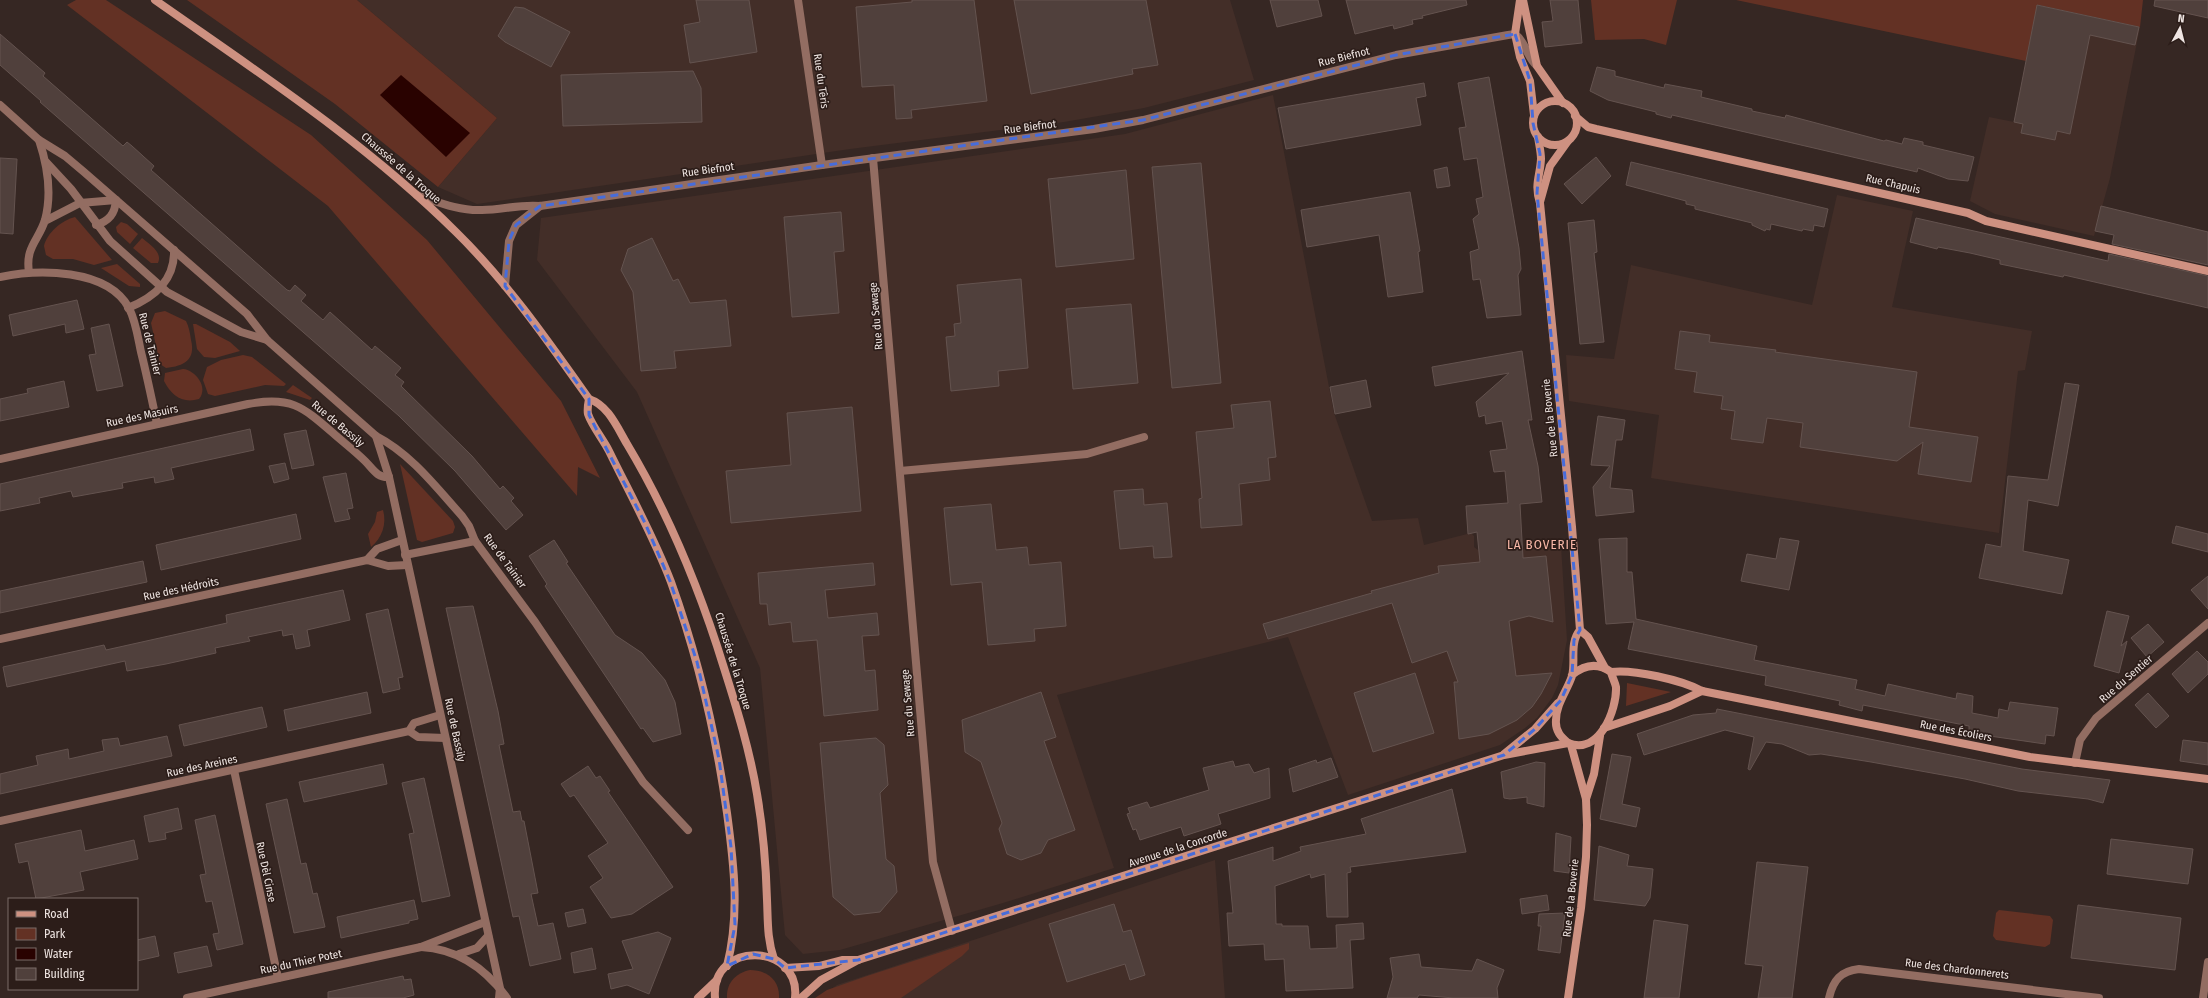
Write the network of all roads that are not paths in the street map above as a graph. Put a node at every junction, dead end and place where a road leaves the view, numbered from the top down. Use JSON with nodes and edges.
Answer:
{"nodes":[{"id":1,"x":155,"y":0,"type":"edge"},
{"id":2,"x":798,"y":0,"type":"edge"},
{"id":3,"x":1521,"y":0,"type":"edge"},
{"id":4,"x":1515,"y":34,"type":"junction"},
{"id":5,"x":1537,"y":66,"type":"junction"},
{"id":6,"x":1563,"y":103,"type":"junction"},
{"id":7,"x":0,"y":105,"type":"edge"},
{"id":8,"x":1534,"y":115,"type":"junction"},
{"id":9,"x":1575,"y":116,"type":"junction"},
{"id":10,"x":1538,"y":137,"type":"junction"},
{"id":11,"x":39,"y":140,"type":"junction"},
{"id":12,"x":1568,"y":140,"type":"junction"},
{"id":13,"x":873,"y":158,"type":"junction"},
{"id":14,"x":46,"y":162,"type":"junction"},
{"id":15,"x":822,"y":165,"type":"junction"},
{"id":16,"x":416,"y":194,"type":"junction"},
{"id":17,"x":116,"y":200,"type":"junction"},
{"id":18,"x":100,"y":201,"type":"junction"},
{"id":19,"x":80,"y":203,"type":"junction"},
{"id":20,"x":1540,"y":203,"type":"junction"},
{"id":21,"x":540,"y":206,"type":"junction"},
{"id":22,"x":88,"y":215,"type":"junction"},
{"id":23,"x":45,"y":221,"type":"junction"},
{"id":24,"x":96,"y":225,"type":"junction"},
{"id":25,"x":174,"y":250,"type":"junction"},
{"id":26,"x":2208,"y":271,"type":"edge"},
{"id":27,"x":29,"y":272,"type":"junction"},
{"id":28,"x":0,"y":277,"type":"edge"},
{"id":29,"x":505,"y":286,"type":"junction"},
{"id":30,"x":161,"y":287,"type":"junction"},
{"id":31,"x":128,"y":308,"type":"junction"},
{"id":32,"x":267,"y":340,"type":"junction"},
{"id":33,"x":589,"y":399,"type":"junction"},
{"id":34,"x":289,"y":403,"type":"joint"},
{"id":35,"x":157,"y":424,"type":"junction"},
{"id":36,"x":376,"y":436,"type":"junction"},
{"id":37,"x":1144,"y":437,"type":"dead end"},
{"id":38,"x":0,"y":459,"type":"edge"},
{"id":39,"x":900,"y":471,"type":"junction"},
{"id":40,"x":389,"y":477,"type":"junction"},
{"id":41,"x":402,"y":540,"type":"junction"},
{"id":42,"x":475,"y":541,"type":"junction"},
{"id":43,"x":405,"y":555,"type":"junction"},
{"id":44,"x":367,"y":560,"type":"junction"},
{"id":45,"x":407,"y":566,"type":"junction"},
{"id":46,"x":2208,"y":623,"type":"edge"},
{"id":47,"x":1580,"y":630,"type":"junction"},
{"id":48,"x":0,"y":639,"type":"edge"},
{"id":49,"x":1608,"y":670,"type":"junction"},
{"id":50,"x":1572,"y":675,"type":"junction"},
{"id":51,"x":1702,"y":691,"type":"junction"},
{"id":52,"x":1561,"y":700,"type":"junction"},
{"id":53,"x":440,"y":715,"type":"junction"},
{"id":54,"x":1604,"y":728,"type":"junction"},
{"id":55,"x":409,"y":731,"type":"junction"},
{"id":56,"x":1600,"y":736,"type":"junction"},
{"id":57,"x":445,"y":738,"type":"junction"},
{"id":58,"x":1570,"y":744,"type":"junction"},
{"id":59,"x":1504,"y":755,"type":"junction"},
{"id":60,"x":2075,"y":763,"type":"junction"},
{"id":61,"x":234,"y":770,"type":"junction"},
{"id":62,"x":2208,"y":779,"type":"edge"},
{"id":63,"x":1586,"y":799,"type":"junction"},
{"id":64,"x":0,"y":821,"type":"edge"},
{"id":65,"x":688,"y":830,"type":"dead end"},
{"id":66,"x":485,"y":922,"type":"junction"},
{"id":67,"x":952,"y":931,"type":"junction"},
{"id":68,"x":488,"y":936,"type":"junction"},
{"id":69,"x":421,"y":947,"type":"junction"},
{"id":70,"x":459,"y":954,"type":"junction"},
{"id":71,"x":774,"y":959,"type":"junction"},
{"id":72,"x":858,"y":960,"type":"junction"},
{"id":73,"x":2208,"y":962,"type":"edge"},
{"id":74,"x":727,"y":966,"type":"junction"},
{"id":75,"x":785,"y":968,"type":"junction"},
{"id":76,"x":278,"y":978,"type":"junction"},
{"id":77,"x":717,"y":980,"type":"junction"},
{"id":78,"x":500,"y":988,"type":"junction"},
{"id":79,"x":187,"y":998,"type":"edge"},
{"id":80,"x":499,"y":998,"type":"edge"},
{"id":81,"x":507,"y":998,"type":"edge"},
{"id":82,"x":698,"y":998,"type":"edge"},
{"id":83,"x":715,"y":998,"type":"edge"},
{"id":84,"x":794,"y":998,"type":"edge"},
{"id":85,"x":801,"y":998,"type":"edge"},
{"id":86,"x":1568,"y":998,"type":"edge"},
{"id":87,"x":1829,"y":998,"type":"edge"},
{"id":88,"x":2099,"y":998,"type":"edge"},
{"id":89,"x":2203,"y":998,"type":"edge"}],
"edges":[{"from":1,"to":16,"type":"street","name":"Chaussée de la Troque"},
{"from":2,"to":15,"type":"street","name":"Rue du Têris"},
{"from":3,"to":4,"type":"street"},
{"from":3,"to":5,"type":"street"},
{"from":4,"to":5,"type":"street"},
{"from":4,"to":8,"type":"street"},
{"from":4,"to":13,"type":"street","name":"Rue Biefnot"},
{"from":5,"to":6,"type":"street"},
{"from":6,"to":8,"type":"street"},
{"from":6,"to":9,"type":"street"},
{"from":7,"to":11,"type":"street","name":"Rue de Tainier"},
{"from":8,"to":10,"type":"street"},
{"from":9,"to":12,"type":"street"},
{"from":9,"to":26,"type":"street","name":"Rue Chapuis"},
{"from":10,"to":12,"type":"street"},
{"from":10,"to":20,"type":"street","name":"Rue de la Boverie"},
{"from":11,"to":14,"type":"street","name":"Rue de Tainier"},
{"from":11,"to":17,"type":"street","name":"Rue de Tainier"},
{"from":12,"to":20,"type":"street","name":"Rue de la Boverie"},
{"from":13,"to":15,"type":"street","name":"Rue Biefnot"},
{"from":13,"to":39,"type":"street","name":"Rue du Sewage"},
{"from":14,"to":19,"type":"street","name":"Rue de Tainier"},
{"from":14,"to":23,"type":"street","name":"Rue de Tainier"},
{"from":15,"to":21,"type":"street","name":"Rue Biefnot"},
{"from":16,"to":21,"type":"street","name":"Rue Biefnot"},
{"from":16,"to":29,"type":"street","name":"Chaussée de la Troque"},
{"from":17,"to":18,"type":"street"},
{"from":17,"to":24,"type":"street"},
{"from":17,"to":25,"type":"street","name":"Rue de Tainier"},
{"from":18,"to":19,"type":"street"},
{"from":18,"to":22,"type":"street"},
{"from":19,"to":22,"type":"street","name":"Rue de Tainier"},
{"from":19,"to":23,"type":"street"},
{"from":20,"to":47,"type":"street","name":"Rue de la Boverie"},
{"from":21,"to":29,"type":"street"},
{"from":22,"to":24,"type":"street","name":"Rue de Tainier"},
{"from":23,"to":27,"type":"street","name":"Rue de Tainier"},
{"from":24,"to":30,"type":"street","name":"Rue de Tainier"},
{"from":25,"to":30,"type":"street","name":"Rue de Tainier"},
{"from":25,"to":32,"type":"street","name":"Rue de Tainier"},
{"from":27,"to":28,"type":"street"},
{"from":27,"to":31,"type":"street"},
{"from":29,"to":33,"type":"street","name":"Chaussée de la Troque"},
{"from":30,"to":31,"type":"street","name":"Rue de Tainier"},
{"from":30,"to":32,"type":"street","name":"Rue de Tainier"},
{"from":31,"to":35,"type":"street","name":"Rue de Tainier"},
{"from":32,"to":36,"type":"street","name":"Rue de Tainier"},
{"from":33,"to":71,"type":"street","name":"Chaussée de la Troque"},
{"from":33,"to":74,"type":"street","name":"Chaussée de la Troque"},
{"from":34,"to":35,"type":"street","name":"Rue des Masuirs"},
{"from":34,"to":40,"type":"street","name":"Rue de Bassily"},
{"from":35,"to":38,"type":"street","name":"Rue des Masuirs"},
{"from":36,"to":40,"type":"street","name":"Rue de Bassily"},
{"from":36,"to":42,"type":"street","name":"Rue de Tainier"},
{"from":37,"to":39,"type":"street"},
{"from":39,"to":67,"type":"street","name":"Rue du Sewage"},
{"from":40,"to":41,"type":"street","name":"Rue de Bassily"},
{"from":41,"to":43,"type":"street","name":"Rue de Bassily"},
{"from":41,"to":44,"type":"street","name":"Rue des Hédroits"},
{"from":42,"to":43,"type":"street"},
{"from":42,"to":65,"type":"street","name":"Rue de Tainier"},
{"from":43,"to":45,"type":"street","name":"Rue de Bassily"},
{"from":44,"to":45,"type":"street","name":"Rue des Hédroits"},
{"from":44,"to":48,"type":"street","name":"Rue des Hédroits"},
{"from":45,"to":53,"type":"street","name":"Rue de Bassily"},
{"from":46,"to":60,"type":"street","name":"Rue du Sentier"},
{"from":47,"to":49,"type":"street","name":"Rue de la Boverie"},
{"from":47,"to":50,"type":"street","name":"Rue de la Boverie"},
{"from":49,"to":50,"type":"street"},
{"from":49,"to":51,"type":"street","name":"Rue des Écoliers"},
{"from":49,"to":54,"type":"street","name":"Rue de la Boverie"},
{"from":50,"to":52,"type":"street","name":"Rue de la Boverie"},
{"from":51,"to":54,"type":"street"},
{"from":51,"to":60,"type":"street","name":"Rue des Écoliers"},
{"from":52,"to":58,"type":"street","name":"Rue de la Boverie"},
{"from":52,"to":59,"type":"street","name":"Avenue de la Concorde"},
{"from":53,"to":55,"type":"street","name":"Rue des Areines"},
{"from":53,"to":57,"type":"street","name":"Rue de Bassily"},
{"from":54,"to":56,"type":"street","name":"Rue de la Boverie"},
{"from":55,"to":57,"type":"street"},
{"from":55,"to":61,"type":"street","name":"Rue des Areines"},
{"from":56,"to":58,"type":"street"},
{"from":56,"to":63,"type":"street","name":"Rue de la Boverie"},
{"from":57,"to":66,"type":"street","name":"Rue de Bassily"},
{"from":58,"to":59,"type":"street","name":"Avenue de la Concorde"},
{"from":58,"to":63,"type":"street","name":"Rue de la Boverie"},
{"from":59,"to":67,"type":"street","name":"Avenue de la Concorde"},
{"from":60,"to":62,"type":"street","name":"Rue des Écoliers"},
{"from":61,"to":64,"type":"street","name":"Rue des Areines"},
{"from":61,"to":76,"type":"street","name":"Rue Dèl Cinse"},
{"from":63,"to":86,"type":"street","name":"Rue de la Boverie"},
{"from":66,"to":68,"type":"street","name":"Rue de Bassily"},
{"from":66,"to":69,"type":"street","name":"Rue du Thier Potet"},
{"from":67,"to":72,"type":"street","name":"Avenue de la Concorde"},
{"from":68,"to":70,"type":"street"},
{"from":68,"to":78,"type":"street","name":"Rue de Bassily"},
{"from":69,"to":70,"type":"street","name":"Rue du Thier Potet"},
{"from":69,"to":76,"type":"street","name":"Rue du Thier Potet"},
{"from":70,"to":78,"type":"street","name":"Rue du Thier Potet"},
{"from":71,"to":74,"type":"street"},
{"from":71,"to":75,"type":"street"},
{"from":72,"to":75,"type":"street","name":"Avenue de la Concorde"},
{"from":72,"to":85,"type":"street","name":"Avenue de la Concorde"},
{"from":73,"to":89,"type":"street"},
{"from":74,"to":77,"type":"street"},
{"from":75,"to":84,"type":"street"},
{"from":76,"to":79,"type":"street","name":"Rue du Thier Potet"},
{"from":77,"to":82,"type":"street"},
{"from":77,"to":83,"type":"street"},
{"from":78,"to":80,"type":"street","name":"Rue de Bassily"},
{"from":78,"to":81,"type":"street","name":"Rue de Bassily"},
{"from":87,"to":88,"type":"street","name":"Rue des Chardonnerets"}]}
